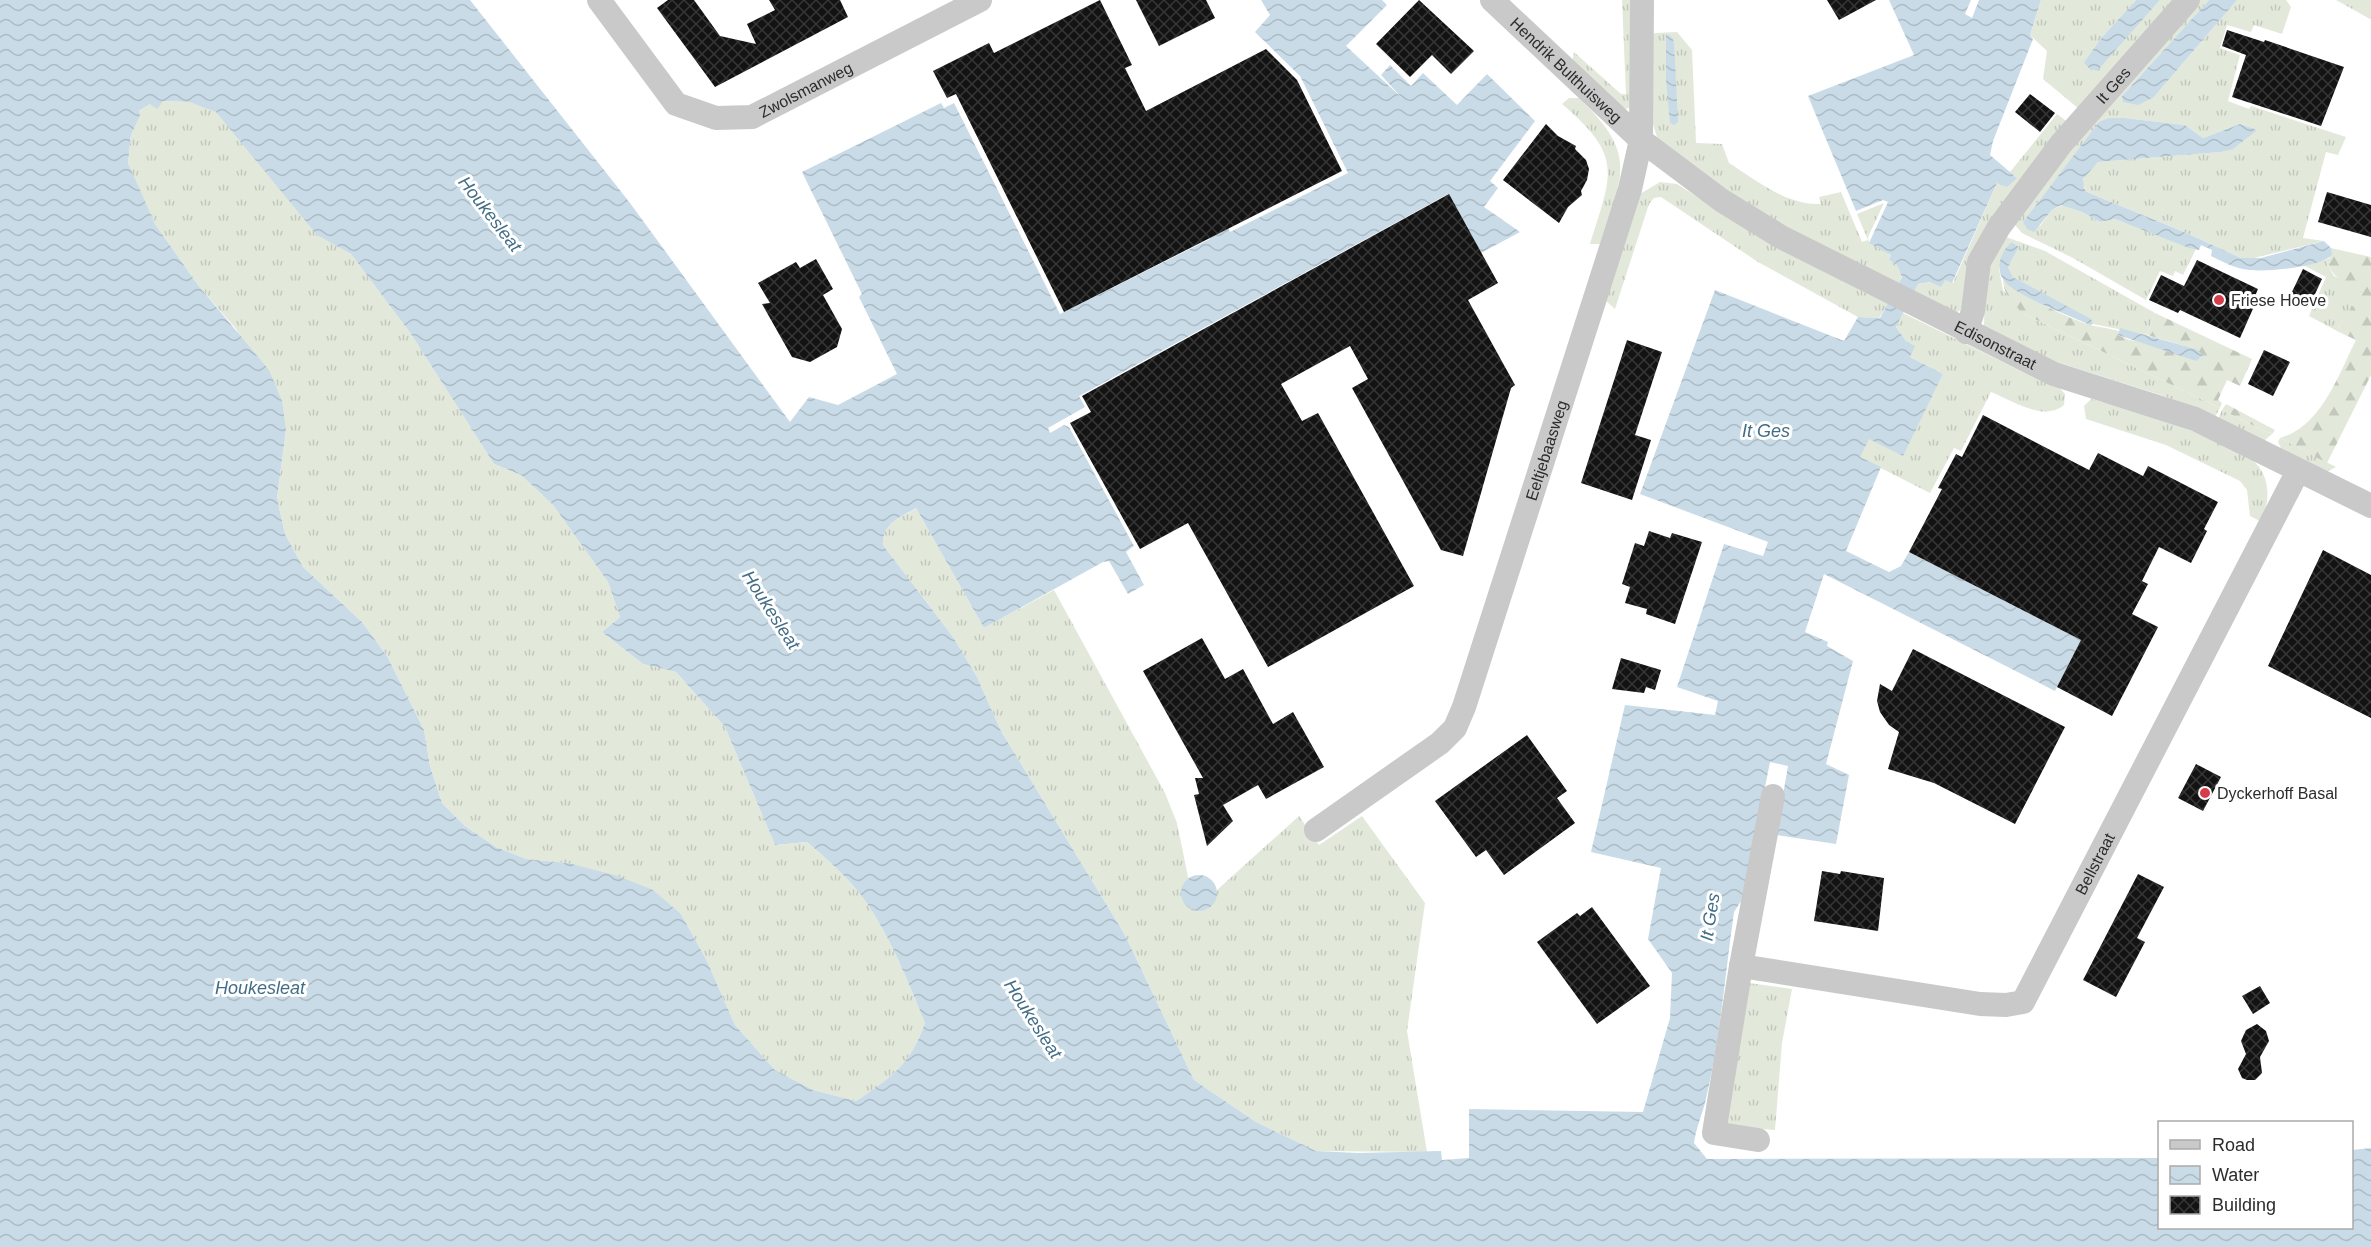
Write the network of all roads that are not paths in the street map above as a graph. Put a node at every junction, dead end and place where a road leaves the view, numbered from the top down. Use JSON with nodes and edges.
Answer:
{"nodes":[{"id":1,"x":599,"y":0,"type":"edge"},
{"id":2,"x":980,"y":0,"type":"edge"},
{"id":3,"x":1492,"y":0,"type":"edge"},
{"id":4,"x":1642,"y":0,"type":"edge"},
{"id":5,"x":2188,"y":0,"type":"edge"},
{"id":6,"x":1641,"y":140,"type":"junction"},
{"id":7,"x":1966,"y":332,"type":"junction"},
{"id":8,"x":2298,"y":471,"type":"junction"},
{"id":9,"x":2371,"y":506,"type":"edge"},
{"id":10,"x":1773,"y":796,"type":"dead end"},
{"id":11,"x":1317,"y":830,"type":"dead end"},
{"id":12,"x":1741,"y":966,"type":"junction"},
{"id":13,"x":1758,"y":1140,"type":"dead end"}],
"edges":[{"from":1,"to":2,"type":"street","name":"Zwolsmanweg"},
{"from":3,"to":6,"type":"street","name":"Hendrik Bulthuisweg"},
{"from":4,"to":6,"type":"street","name":"Eeltjebaasweg"},
{"from":5,"to":7,"type":"street","name":"It Ges"},
{"from":6,"to":7,"type":"street","name":"Edisonstraat"},
{"from":6,"to":11,"type":"street","name":"Eeltjebaasweg"},
{"from":7,"to":8,"type":"street","name":"Edisonstraat"},
{"from":8,"to":9,"type":"street","name":"Edisonstraat"},
{"from":8,"to":12,"type":"street","name":"Bellstraat"},
{"from":10,"to":12,"type":"street"},
{"from":12,"to":13,"type":"street"}]}
